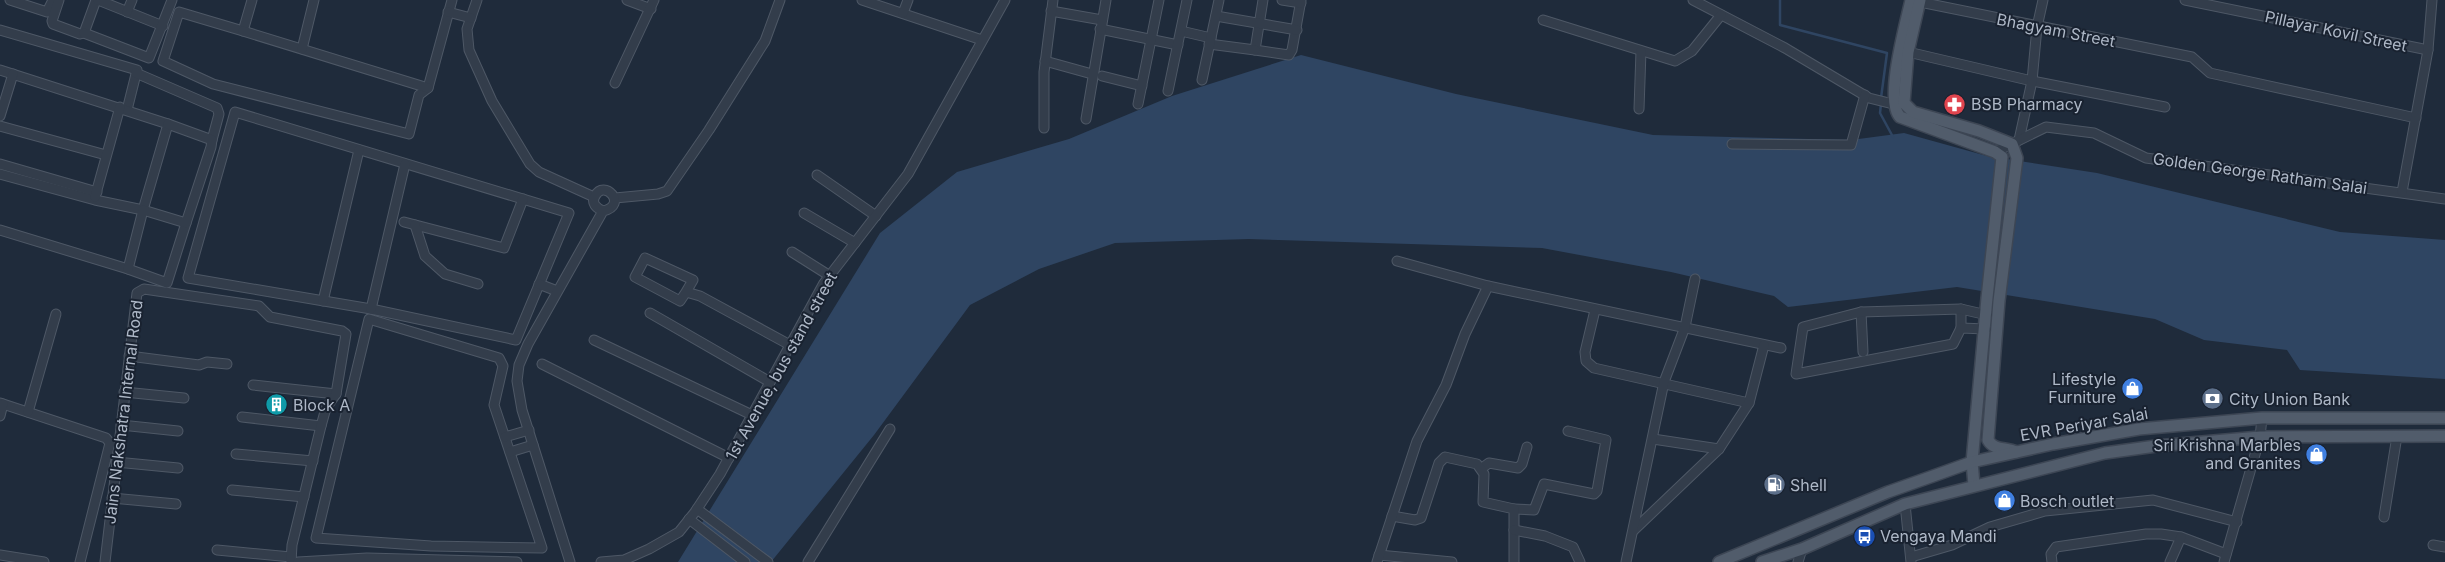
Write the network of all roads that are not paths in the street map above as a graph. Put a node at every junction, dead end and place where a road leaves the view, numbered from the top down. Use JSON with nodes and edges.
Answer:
{"nodes":[{"id":1,"x":10,"y":0,"type":"edge"},
{"id":2,"x":53,"y":0,"type":"edge"},
{"id":3,"x":59,"y":0,"type":"edge"},
{"id":4,"x":97,"y":0,"type":"edge"},
{"id":5,"x":132,"y":0,"type":"edge"},
{"id":6,"x":172,"y":0,"type":"edge"},
{"id":7,"x":252,"y":0,"type":"edge"},
{"id":8,"x":314,"y":0,"type":"edge"},
{"id":9,"x":452,"y":0,"type":"edge"},
{"id":10,"x":477,"y":0,"type":"edge"},
{"id":11,"x":627,"y":0,"type":"edge"},
{"id":12,"x":780,"y":0,"type":"edge"},
{"id":13,"x":862,"y":0,"type":"edge"},
{"id":14,"x":908,"y":0,"type":"edge"},
{"id":15,"x":1005,"y":0,"type":"edge"},
{"id":16,"x":1053,"y":0,"type":"edge"},
{"id":17,"x":1106,"y":0,"type":"edge"},
{"id":18,"x":1159,"y":0,"type":"edge"},
{"id":19,"x":1187,"y":0,"type":"edge"},
{"id":20,"x":1217,"y":0,"type":"edge"},
{"id":21,"x":1263,"y":0,"type":"edge"},
{"id":22,"x":1282,"y":0,"type":"edge"},
{"id":23,"x":1693,"y":0,"type":"edge"},
{"id":24,"x":2044,"y":0,"type":"edge"},
{"id":25,"x":2185,"y":0,"type":"edge"},
{"id":26,"x":2432,"y":0,"type":"edge"},
{"id":27,"x":1301,"y":1,"type":"edge"},
{"id":28,"x":1917,"y":1,"type":"edge"},
{"id":29,"x":653,"y":4,"type":"edge"},
{"id":30,"x":1052,"y":11,"type":"junction"},
{"id":31,"x":127,"y":12,"type":"junction"},
{"id":32,"x":448,"y":12,"type":"junction"},
{"id":33,"x":903,"y":14,"type":"junction"},
{"id":34,"x":1721,"y":15,"type":"junction"},
{"id":35,"x":1216,"y":16,"type":"junction"},
{"id":36,"x":471,"y":18,"type":"junction"},
{"id":37,"x":1543,"y":20,"type":"dead end"},
{"id":38,"x":1259,"y":23,"type":"junction"},
{"id":39,"x":1101,"y":25,"type":"junction"},
{"id":40,"x":163,"y":26,"type":"junction"},
{"id":41,"x":2038,"y":27,"type":"junction"},
{"id":42,"x":0,"y":30,"type":"edge"},
{"id":43,"x":1296,"y":30,"type":"junction"},
{"id":44,"x":244,"y":31,"type":"junction"},
{"id":45,"x":1181,"y":31,"type":"junction"},
{"id":46,"x":84,"y":33,"type":"junction"},
{"id":47,"x":982,"y":40,"type":"junction"},
{"id":48,"x":1152,"y":40,"type":"junction"},
{"id":49,"x":1210,"y":41,"type":"junction"},
{"id":50,"x":1178,"y":45,"type":"junction"},
{"id":51,"x":302,"y":49,"type":"junction"},
{"id":52,"x":1255,"y":50,"type":"junction"},
{"id":53,"x":2428,"y":50,"type":"junction"},
{"id":54,"x":1641,"y":51,"type":"junction"},
{"id":55,"x":1908,"y":52,"type":"junction"},
{"id":56,"x":1045,"y":61,"type":"junction"},
{"id":57,"x":0,"y":70,"type":"edge"},
{"id":58,"x":136,"y":73,"type":"junction"},
{"id":59,"x":12,"y":74,"type":"junction"},
{"id":60,"x":1097,"y":75,"type":"junction"},
{"id":61,"x":1202,"y":80,"type":"dead end"},
{"id":62,"x":2032,"y":81,"type":"junction"},
{"id":63,"x":615,"y":83,"type":"dead end"},
{"id":64,"x":1142,"y":86,"type":"junction"},
{"id":65,"x":428,"y":88,"type":"junction"},
{"id":66,"x":1168,"y":91,"type":"dead end"},
{"id":67,"x":1867,"y":96,"type":"junction"},
{"id":68,"x":1894,"y":103,"type":"junction"},
{"id":69,"x":1138,"y":104,"type":"dead end"},
{"id":70,"x":2165,"y":107,"type":"dead end"},
{"id":71,"x":123,"y":109,"type":"junction"},
{"id":72,"x":1639,"y":109,"type":"dead end"},
{"id":73,"x":0,"y":116,"type":"edge"},
{"id":74,"x":1086,"y":118,"type":"dead end"},
{"id":75,"x":2416,"y":118,"type":"junction"},
{"id":76,"x":168,"y":124,"type":"junction"},
{"id":77,"x":0,"y":126,"type":"edge"},
{"id":78,"x":1044,"y":128,"type":"dead end"},
{"id":79,"x":212,"y":140,"type":"junction"},
{"id":80,"x":2016,"y":142,"type":"junction"},
{"id":81,"x":1732,"y":144,"type":"dead end"},
{"id":82,"x":359,"y":150,"type":"junction"},
{"id":83,"x":106,"y":155,"type":"junction"},
{"id":84,"x":1999,"y":155,"type":"junction"},
{"id":85,"x":0,"y":164,"type":"edge"},
{"id":86,"x":404,"y":164,"type":"junction"},
{"id":87,"x":0,"y":174,"type":"edge"},
{"id":88,"x":817,"y":175,"type":"dead end"},
{"id":89,"x":2402,"y":192,"type":"junction"},
{"id":90,"x":96,"y":196,"type":"junction"},
{"id":91,"x":594,"y":197,"type":"junction"},
{"id":92,"x":615,"y":198,"type":"junction"},
{"id":93,"x":523,"y":199,"type":"junction"},
{"id":94,"x":2445,"y":199,"type":"edge"},
{"id":95,"x":143,"y":210,"type":"junction"},
{"id":96,"x":603,"y":211,"type":"junction"},
{"id":97,"x":804,"y":213,"type":"dead end"},
{"id":98,"x":876,"y":216,"type":"junction"},
{"id":99,"x":404,"y":222,"type":"dead end"},
{"id":100,"x":186,"y":223,"type":"junction"},
{"id":101,"x":415,"y":225,"type":"junction"},
{"id":102,"x":0,"y":230,"type":"edge"},
{"id":103,"x":855,"y":243,"type":"junction"},
{"id":104,"x":792,"y":252,"type":"dead end"},
{"id":105,"x":1397,"y":261,"type":"dead end"},
{"id":106,"x":128,"y":269,"type":"junction"},
{"id":107,"x":830,"y":276,"type":"junction"},
{"id":108,"x":1695,"y":279,"type":"dead end"},
{"id":109,"x":478,"y":284,"type":"dead end"},
{"id":110,"x":540,"y":284,"type":"junction"},
{"id":111,"x":1488,"y":286,"type":"junction"},
{"id":112,"x":557,"y":291,"type":"junction"},
{"id":113,"x":686,"y":292,"type":"junction"},
{"id":114,"x":323,"y":301,"type":"junction"},
{"id":115,"x":371,"y":309,"type":"junction"},
{"id":116,"x":1961,"y":309,"type":"junction"},
{"id":117,"x":1595,"y":310,"type":"junction"},
{"id":118,"x":1861,"y":312,"type":"junction"},
{"id":119,"x":650,"y":313,"type":"dead end"},
{"id":120,"x":56,"y":314,"type":"dead end"},
{"id":121,"x":1987,"y":315,"type":"junction"},
{"id":122,"x":1685,"y":327,"type":"junction"},
{"id":123,"x":1961,"y":328,"type":"junction"},
{"id":124,"x":1986,"y":330,"type":"junction"},
{"id":125,"x":594,"y":340,"type":"dead end"},
{"id":126,"x":790,"y":345,"type":"junction"},
{"id":127,"x":1764,"y":345,"type":"junction"},
{"id":128,"x":1781,"y":348,"type":"dead end"},
{"id":129,"x":1863,"y":352,"type":"dead end"},
{"id":130,"x":129,"y":356,"type":"junction"},
{"id":131,"x":227,"y":364,"type":"dead end"},
{"id":132,"x":542,"y":364,"type":"dead end"},
{"id":133,"x":770,"y":382,"type":"junction"},
{"id":134,"x":1664,"y":382,"type":"junction"},
{"id":135,"x":253,"y":385,"type":"dead end"},
{"id":136,"x":124,"y":392,"type":"junction"},
{"id":137,"x":336,"y":394,"type":"junction"},
{"id":138,"x":184,"y":398,"type":"dead end"},
{"id":139,"x":2,"y":403,"type":"edge"},
{"id":140,"x":1749,"y":403,"type":"junction"},
{"id":141,"x":28,"y":412,"type":"junction"},
{"id":142,"x":752,"y":415,"type":"junction"},
{"id":143,"x":0,"y":416,"type":"edge"},
{"id":144,"x":242,"y":417,"type":"dead end"},
{"id":145,"x":2262,"y":418,"type":"junction"},
{"id":146,"x":2445,"y":418,"type":"edge"},
{"id":147,"x":121,"y":425,"type":"junction"},
{"id":148,"x":321,"y":426,"type":"junction"},
{"id":149,"x":890,"y":429,"type":"dead end"},
{"id":150,"x":178,"y":430,"type":"dead end"},
{"id":151,"x":530,"y":430,"type":"junction"},
{"id":152,"x":1568,"y":431,"type":"dead end"},
{"id":153,"x":2397,"y":436,"type":"junction"},
{"id":154,"x":2445,"y":436,"type":"edge"},
{"id":155,"x":505,"y":437,"type":"junction"},
{"id":156,"x":2260,"y":437,"type":"junction"},
{"id":157,"x":1654,"y":438,"type":"junction"},
{"id":158,"x":533,"y":445,"type":"junction"},
{"id":159,"x":1527,"y":447,"type":"dead end"},
{"id":160,"x":1719,"y":449,"type":"junction"},
{"id":161,"x":510,"y":452,"type":"junction"},
{"id":162,"x":2017,"y":453,"type":"junction"},
{"id":163,"x":236,"y":454,"type":"dead end"},
{"id":164,"x":729,"y":458,"type":"junction"},
{"id":165,"x":1994,"y":458,"type":"junction"},
{"id":166,"x":116,"y":462,"type":"junction"},
{"id":167,"x":313,"y":462,"type":"junction"},
{"id":168,"x":1972,"y":462,"type":"junction"},
{"id":169,"x":178,"y":468,"type":"dead end"},
{"id":170,"x":1482,"y":468,"type":"junction"},
{"id":171,"x":1998,"y":480,"type":"junction"},
{"id":172,"x":1974,"y":485,"type":"junction"},
{"id":173,"x":232,"y":490,"type":"dead end"},
{"id":174,"x":304,"y":497,"type":"junction"},
{"id":175,"x":112,"y":498,"type":"junction"},
{"id":176,"x":176,"y":504,"type":"dead end"},
{"id":177,"x":1905,"y":504,"type":"junction"},
{"id":178,"x":697,"y":509,"type":"junction"},
{"id":179,"x":1514,"y":509,"type":"junction"},
{"id":180,"x":1392,"y":516,"type":"junction"},
{"id":181,"x":2384,"y":517,"type":"dead end"},
{"id":182,"x":689,"y":519,"type":"junction"},
{"id":183,"x":2237,"y":522,"type":"junction"},
{"id":184,"x":1514,"y":530,"type":"junction"},
{"id":185,"x":1634,"y":530,"type":"junction"},
{"id":186,"x":2181,"y":537,"type":"junction"},
{"id":187,"x":2433,"y":545,"type":"dead end"},
{"id":188,"x":2445,"y":547,"type":"edge"},
{"id":189,"x":1802,"y":549,"type":"junction"},
{"id":190,"x":217,"y":550,"type":"dead end"},
{"id":191,"x":0,"y":555,"type":"edge"},
{"id":192,"x":1378,"y":558,"type":"edge"},
{"id":193,"x":2225,"y":558,"type":"edge"},
{"id":194,"x":1911,"y":559,"type":"edge"},
{"id":195,"x":293,"y":560,"type":"edge"},
{"id":196,"x":624,"y":561,"type":"edge"},
{"id":197,"x":44,"y":562,"type":"edge"},
{"id":198,"x":80,"y":562,"type":"edge"},
{"id":199,"x":105,"y":562,"type":"edge"},
{"id":200,"x":517,"y":562,"type":"edge"},
{"id":201,"x":570,"y":562,"type":"edge"},
{"id":202,"x":601,"y":562,"type":"edge"},
{"id":203,"x":745,"y":562,"type":"edge"},
{"id":204,"x":768,"y":562,"type":"edge"},
{"id":205,"x":808,"y":562,"type":"edge"},
{"id":206,"x":1452,"y":562,"type":"edge"},
{"id":207,"x":1514,"y":562,"type":"edge"},
{"id":208,"x":1580,"y":562,"type":"edge"},
{"id":209,"x":1626,"y":562,"type":"edge"},
{"id":210,"x":1719,"y":562,"type":"edge"},
{"id":211,"x":1762,"y":562,"type":"edge"},
{"id":212,"x":1798,"y":562,"type":"edge"},
{"id":213,"x":2052,"y":562,"type":"edge"},
{"id":214,"x":2170,"y":562,"type":"edge"}],
"edges":[{"from":1,"to":2,"type":"street"},
{"from":3,"to":46,"type":"street"},
{"from":4,"to":31,"type":"street"},
{"from":4,"to":46,"type":"street"},
{"from":5,"to":31,"type":"street"},
{"from":6,"to":40,"type":"street"},
{"from":7,"to":44,"type":"street"},
{"from":8,"to":51,"type":"street"},
{"from":9,"to":32,"type":"street"},
{"from":10,"to":36,"type":"street"},
{"from":11,"to":29,"type":"street"},
{"from":12,"to":92,"type":"street"},
{"from":13,"to":33,"type":"street"},
{"from":14,"to":33,"type":"street"},
{"from":15,"to":47,"type":"street","name":"1st Avenue, bus stand street"},
{"from":16,"to":30,"type":"street"},
{"from":17,"to":39,"type":"street"},
{"from":18,"to":48,"type":"street"},
{"from":19,"to":45,"type":"street"},
{"from":20,"to":35,"type":"street"},
{"from":21,"to":38,"type":"street"},
{"from":22,"to":27,"type":"street"},
{"from":23,"to":34,"type":"street"},
{"from":24,"to":41,"type":"street"},
{"from":25,"to":53,"type":"street","name":"Pillayar Kovil Street"},
{"from":26,"to":53,"type":"street"},
{"from":27,"to":43,"type":"street"},
{"from":28,"to":41,"type":"street","name":"Bhagyam Street"},
{"from":28,"to":55,"type":"main road"},
{"from":28,"to":68,"type":"main road"},
{"from":29,"to":63,"type":"street"},
{"from":30,"to":39,"type":"street"},
{"from":30,"to":56,"type":"street"},
{"from":31,"to":40,"type":"street"},
{"from":32,"to":36,"type":"street"},
{"from":32,"to":65,"type":"street"},
{"from":33,"to":47,"type":"street"},
{"from":34,"to":54,"type":"street"},
{"from":34,"to":67,"type":"street"},
{"from":35,"to":38,"type":"street"},
{"from":35,"to":49,"type":"street"},
{"from":36,"to":91,"type":"street"},
{"from":37,"to":54,"type":"street"},
{"from":38,"to":43,"type":"street"},
{"from":38,"to":52,"type":"street"},
{"from":39,"to":48,"type":"street"},
{"from":39,"to":60,"type":"street"},
{"from":40,"to":46,"type":"street"},
{"from":41,"to":62,"type":"street"},
{"from":41,"to":75,"type":"street","name":"Bhagyam Street"},
{"from":42,"to":58,"type":"street"},
{"from":43,"to":52,"type":"street"},
{"from":44,"to":51,"type":"street"},
{"from":44,"to":65,"type":"street"},
{"from":45,"to":49,"type":"street"},
{"from":45,"to":50,"type":"street"},
{"from":47,"to":98,"type":"street","name":"1st Avenue, bus stand street"},
{"from":48,"to":50,"type":"street"},
{"from":48,"to":64,"type":"street"},
{"from":49,"to":52,"type":"street"},
{"from":49,"to":61,"type":"street"},
{"from":50,"to":66,"type":"street"},
{"from":51,"to":65,"type":"street"},
{"from":53,"to":75,"type":"street"},
{"from":54,"to":72,"type":"street"},
{"from":55,"to":62,"type":"street"},
{"from":55,"to":68,"type":"main road"},
{"from":56,"to":60,"type":"street"},
{"from":56,"to":78,"type":"street"},
{"from":57,"to":59,"type":"street"},
{"from":58,"to":71,"type":"street"},
{"from":58,"to":79,"type":"street"},
{"from":59,"to":71,"type":"street"},
{"from":59,"to":73,"type":"street"},
{"from":60,"to":64,"type":"street"},
{"from":60,"to":74,"type":"street"},
{"from":62,"to":70,"type":"street"},
{"from":62,"to":80,"type":"street"},
{"from":64,"to":69,"type":"street"},
{"from":67,"to":68,"type":"street"},
{"from":67,"to":81,"type":"street"},
{"from":68,"to":80,"type":"main road"},
{"from":68,"to":84,"type":"main road"},
{"from":71,"to":76,"type":"street"},
{"from":71,"to":83,"type":"street"},
{"from":75,"to":89,"type":"street"},
{"from":76,"to":79,"type":"street"},
{"from":76,"to":95,"type":"street"},
{"from":77,"to":83,"type":"street"},
{"from":79,"to":100,"type":"street"},
{"from":80,"to":84,"type":"street","name":"Golden George Ratham Salai"},
{"from":80,"to":89,"type":"street","name":"Golden George Ratham Salai"},
{"from":80,"to":162,"type":"main road"},
{"from":82,"to":86,"type":"street"},
{"from":82,"to":114,"type":"street"},
{"from":82,"to":114,"type":"street"},
{"from":83,"to":90,"type":"street"},
{"from":84,"to":121,"type":"main road"},
{"from":85,"to":90,"type":"street"},
{"from":86,"to":93,"type":"street"},
{"from":86,"to":115,"type":"street"},
{"from":87,"to":90,"type":"street"},
{"from":88,"to":98,"type":"street"},
{"from":89,"to":94,"type":"street","name":"Golden George Ratham Salai"},
{"from":90,"to":95,"type":"street"},
{"from":91,"to":92,"type":"street"},
{"from":91,"to":96,"type":"street"},
{"from":92,"to":96,"type":"street"},
{"from":93,"to":101,"type":"street"},
{"from":93,"to":110,"type":"street"},
{"from":95,"to":100,"type":"street"},
{"from":95,"to":106,"type":"street"},
{"from":96,"to":112,"type":"street"},
{"from":97,"to":103,"type":"street"},
{"from":98,"to":103,"type":"street","name":"1st Avenue, bus stand street"},
{"from":99,"to":101,"type":"street"},
{"from":100,"to":106,"type":"street"},
{"from":101,"to":109,"type":"street"},
{"from":102,"to":106,"type":"street"},
{"from":103,"to":107,"type":"street","name":"1st Avenue, bus stand street"},
{"from":104,"to":107,"type":"street"},
{"from":105,"to":111,"type":"street"},
{"from":107,"to":126,"type":"street","name":"1st Avenue, bus stand street"},
{"from":108,"to":122,"type":"street"},
{"from":110,"to":112,"type":"street"},
{"from":110,"to":115,"type":"street"},
{"from":111,"to":117,"type":"street"},
{"from":111,"to":180,"type":"street"},
{"from":112,"to":151,"type":"street"},
{"from":113,"to":113,"type":"street"},
{"from":113,"to":126,"type":"street"},
{"from":114,"to":115,"type":"street"},
{"from":116,"to":118,"type":"street"},
{"from":116,"to":121,"type":"street"},
{"from":116,"to":123,"type":"street"},
{"from":117,"to":122,"type":"street"},
{"from":117,"to":134,"type":"street"},
{"from":118,"to":123,"type":"street"},
{"from":118,"to":129,"type":"street"},
{"from":119,"to":133,"type":"street"},
{"from":120,"to":141,"type":"street"},
{"from":121,"to":124,"type":"main road"},
{"from":122,"to":127,"type":"street"},
{"from":122,"to":134,"type":"street"},
{"from":123,"to":124,"type":"street"},
{"from":124,"to":168,"type":"main road"},
{"from":125,"to":142,"type":"street"},
{"from":126,"to":133,"type":"street","name":"1st Avenue, bus stand street"},
{"from":127,"to":128,"type":"street"},
{"from":127,"to":140,"type":"street"},
{"from":130,"to":131,"type":"street"},
{"from":130,"to":136,"type":"street","name":"Jains Nakshatra Internal Road"},
{"from":130,"to":137,"type":"street","name":"Jains Nakshatra Internal Road"},
{"from":132,"to":164,"type":"street"},
{"from":133,"to":142,"type":"street","name":"1st Avenue, bus stand street"},
{"from":134,"to":140,"type":"street"},
{"from":134,"to":157,"type":"street"},
{"from":135,"to":137,"type":"street"},
{"from":136,"to":138,"type":"street"},
{"from":136,"to":147,"type":"street","name":"Jains Nakshatra Internal Road"},
{"from":137,"to":148,"type":"street","name":"Jains Nakshatra Internal Road"},
{"from":139,"to":141,"type":"street"},
{"from":139,"to":143,"type":"street"},
{"from":140,"to":160,"type":"street"},
{"from":141,"to":198,"type":"street"},
{"from":142,"to":164,"type":"street","name":"1st Avenue, bus stand street"},
{"from":144,"to":148,"type":"street"},
{"from":145,"to":146,"type":"main road","name":"EVR Periyar Salai"},
{"from":145,"to":156,"type":"street"},
{"from":145,"to":162,"type":"main road","name":"EVR Periyar Salai"},
{"from":147,"to":150,"type":"street"},
{"from":147,"to":166,"type":"street","name":"Jains Nakshatra Internal Road"},
{"from":148,"to":167,"type":"street","name":"Jains Nakshatra Internal Road"},
{"from":149,"to":205,"type":"street"},
{"from":151,"to":155,"type":"street"},
{"from":151,"to":158,"type":"street"},
{"from":152,"to":179,"type":"street"},
{"from":153,"to":154,"type":"main road","name":"EVR Periyar Salai"},
{"from":153,"to":156,"type":"main road","name":"EVR Periyar Salai"},
{"from":153,"to":181,"type":"street"},
{"from":155,"to":161,"type":"street"},
{"from":155,"to":161,"type":"street"},
{"from":156,"to":171,"type":"main road","name":"EVR Periyar Salai"},
{"from":156,"to":183,"type":"street"},
{"from":157,"to":160,"type":"street"},
{"from":157,"to":185,"type":"street"},
{"from":158,"to":161,"type":"street"},
{"from":158,"to":201,"type":"street"},
{"from":159,"to":170,"type":"street"},
{"from":160,"to":185,"type":"street"},
{"from":162,"to":165,"type":"main road","name":"EVR Periyar Salai"},
{"from":163,"to":167,"type":"street"},
{"from":164,"to":178,"type":"street","name":"1st Avenue, bus stand street"},
{"from":165,"to":168,"type":"main road","name":"EVR Periyar Salai"},
{"from":165,"to":171,"type":"main road"},
{"from":166,"to":169,"type":"street"},
{"from":166,"to":175,"type":"street","name":"Jains Nakshatra Internal Road"},
{"from":167,"to":174,"type":"street","name":"Jains Nakshatra Internal Road"},
{"from":168,"to":172,"type":"main road"},
{"from":168,"to":210,"type":"main road","name":"EVR Periyar Salai"},
{"from":170,"to":179,"type":"street"},
{"from":170,"to":180,"type":"street"},
{"from":171,"to":172,"type":"main road","name":"EVR Periyar Salai"},
{"from":172,"to":177,"type":"main road","name":"EVR Periyar Salai"},
{"from":173,"to":174,"type":"street"},
{"from":174,"to":195,"type":"street","name":"Jains Nakshatra Internal Road"},
{"from":175,"to":176,"type":"street"},
{"from":175,"to":199,"type":"street","name":"Jains Nakshatra Internal Road"},
{"from":177,"to":189,"type":"main road","name":"EVR Periyar Salai"},
{"from":177,"to":194,"type":"street"},
{"from":178,"to":182,"type":"street","name":"1st Avenue, bus stand street"},
{"from":178,"to":204,"type":"street"},
{"from":179,"to":184,"type":"street"},
{"from":180,"to":192,"type":"street"},
{"from":182,"to":196,"type":"street","name":"1st Avenue, bus stand street"},
{"from":182,"to":203,"type":"street"},
{"from":183,"to":193,"type":"street"},
{"from":183,"to":194,"type":"street"},
{"from":184,"to":207,"type":"street"},
{"from":184,"to":208,"type":"street"},
{"from":185,"to":209,"type":"street"},
{"from":186,"to":193,"type":"street"},
{"from":186,"to":213,"type":"street"},
{"from":186,"to":214,"type":"street"},
{"from":187,"to":188,"type":"street"},
{"from":189,"to":211,"type":"main road","name":"EVR Periyar Salai"},
{"from":189,"to":212,"type":"street"},
{"from":190,"to":195,"type":"street"},
{"from":191,"to":197,"type":"street"},
{"from":192,"to":206,"type":"street"},
{"from":195,"to":200,"type":"street"},
{"from":196,"to":202,"type":"street","name":"1st Avenue, bus stand street"}]}
